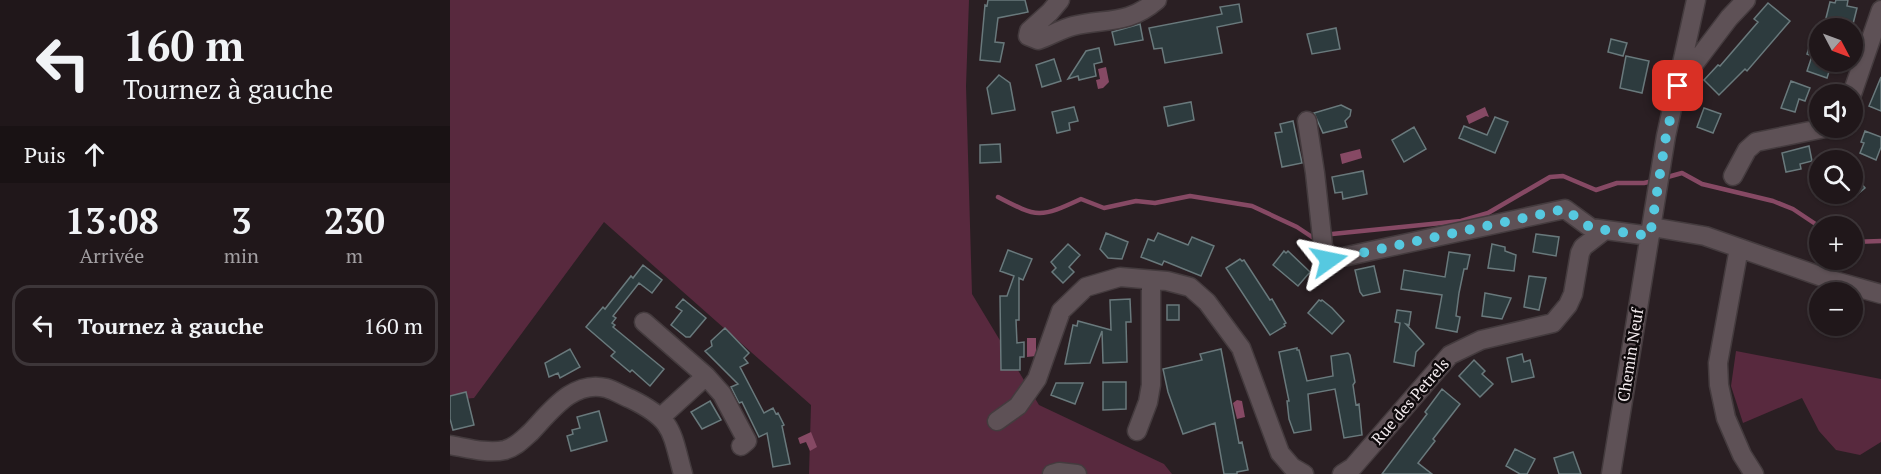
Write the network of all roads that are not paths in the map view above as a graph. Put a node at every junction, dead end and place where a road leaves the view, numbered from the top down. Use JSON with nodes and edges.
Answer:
{"nodes":[{"id":1,"x":1060,"y":0,"type":"edge"},
{"id":2,"x":1157,"y":0,"type":"edge"},
{"id":3,"x":1696,"y":0,"type":"edge"},
{"id":4,"x":1746,"y":0,"type":"edge"},
{"id":5,"x":1881,"y":10,"type":"edge"},
{"id":6,"x":1855,"y":84,"type":"edge"},
{"id":7,"x":1678,"y":86,"type":"junction"},
{"id":8,"x":1307,"y":121,"type":"dead end"},
{"id":9,"x":1809,"y":131,"type":"edge"},
{"id":10,"x":1732,"y":176,"type":"dead end"},
{"id":11,"x":1605,"y":230,"type":"junction"},
{"id":12,"x":1651,"y":231,"type":"junction"},
{"id":13,"x":1739,"y":248,"type":"junction"},
{"id":14,"x":1150,"y":280,"type":"junction"},
{"id":15,"x":1881,"y":294,"type":"edge"},
{"id":16,"x":644,"y":322,"type":"dead end"},
{"id":17,"x":706,"y":376,"type":"junction"},
{"id":18,"x":661,"y":417,"type":"junction"},
{"id":19,"x":998,"y":422,"type":"dead end"},
{"id":20,"x":1137,"y":431,"type":"dead end"},
{"id":21,"x":450,"y":445,"type":"edge"},
{"id":22,"x":741,"y":446,"type":"dead end"},
{"id":23,"x":683,"y":474,"type":"edge"},
{"id":24,"x":1052,"y":474,"type":"edge"},
{"id":25,"x":1077,"y":474,"type":"edge"},
{"id":26,"x":1304,"y":474,"type":"edge"},
{"id":27,"x":1342,"y":474,"type":"edge"},
{"id":28,"x":1611,"y":474,"type":"edge"},
{"id":29,"x":1754,"y":474,"type":"edge"}],
"edges":[{"from":1,"to":2,"type":"street"},
{"from":3,"to":7,"type":"street","name":"Chemin Neuf"},
{"from":4,"to":7,"type":"street"},
{"from":5,"to":6,"type":"street"},
{"from":7,"to":12,"type":"street","name":"Chemin Neuf"},
{"from":8,"to":11,"type":"street"},
{"from":9,"to":10,"type":"street"},
{"from":11,"to":12,"type":"street"},
{"from":11,"to":27,"type":"street","name":"Rue des Petrels"},
{"from":12,"to":13,"type":"street"},
{"from":12,"to":28,"type":"street","name":"Chemin Neuf"},
{"from":13,"to":15,"type":"street"},
{"from":13,"to":29,"type":"street"},
{"from":14,"to":19,"type":"street"},
{"from":14,"to":20,"type":"street"},
{"from":14,"to":26,"type":"street"},
{"from":16,"to":17,"type":"street"},
{"from":17,"to":18,"type":"street"},
{"from":17,"to":22,"type":"street"},
{"from":18,"to":21,"type":"street"},
{"from":18,"to":23,"type":"street"},
{"from":24,"to":25,"type":"street"}]}
